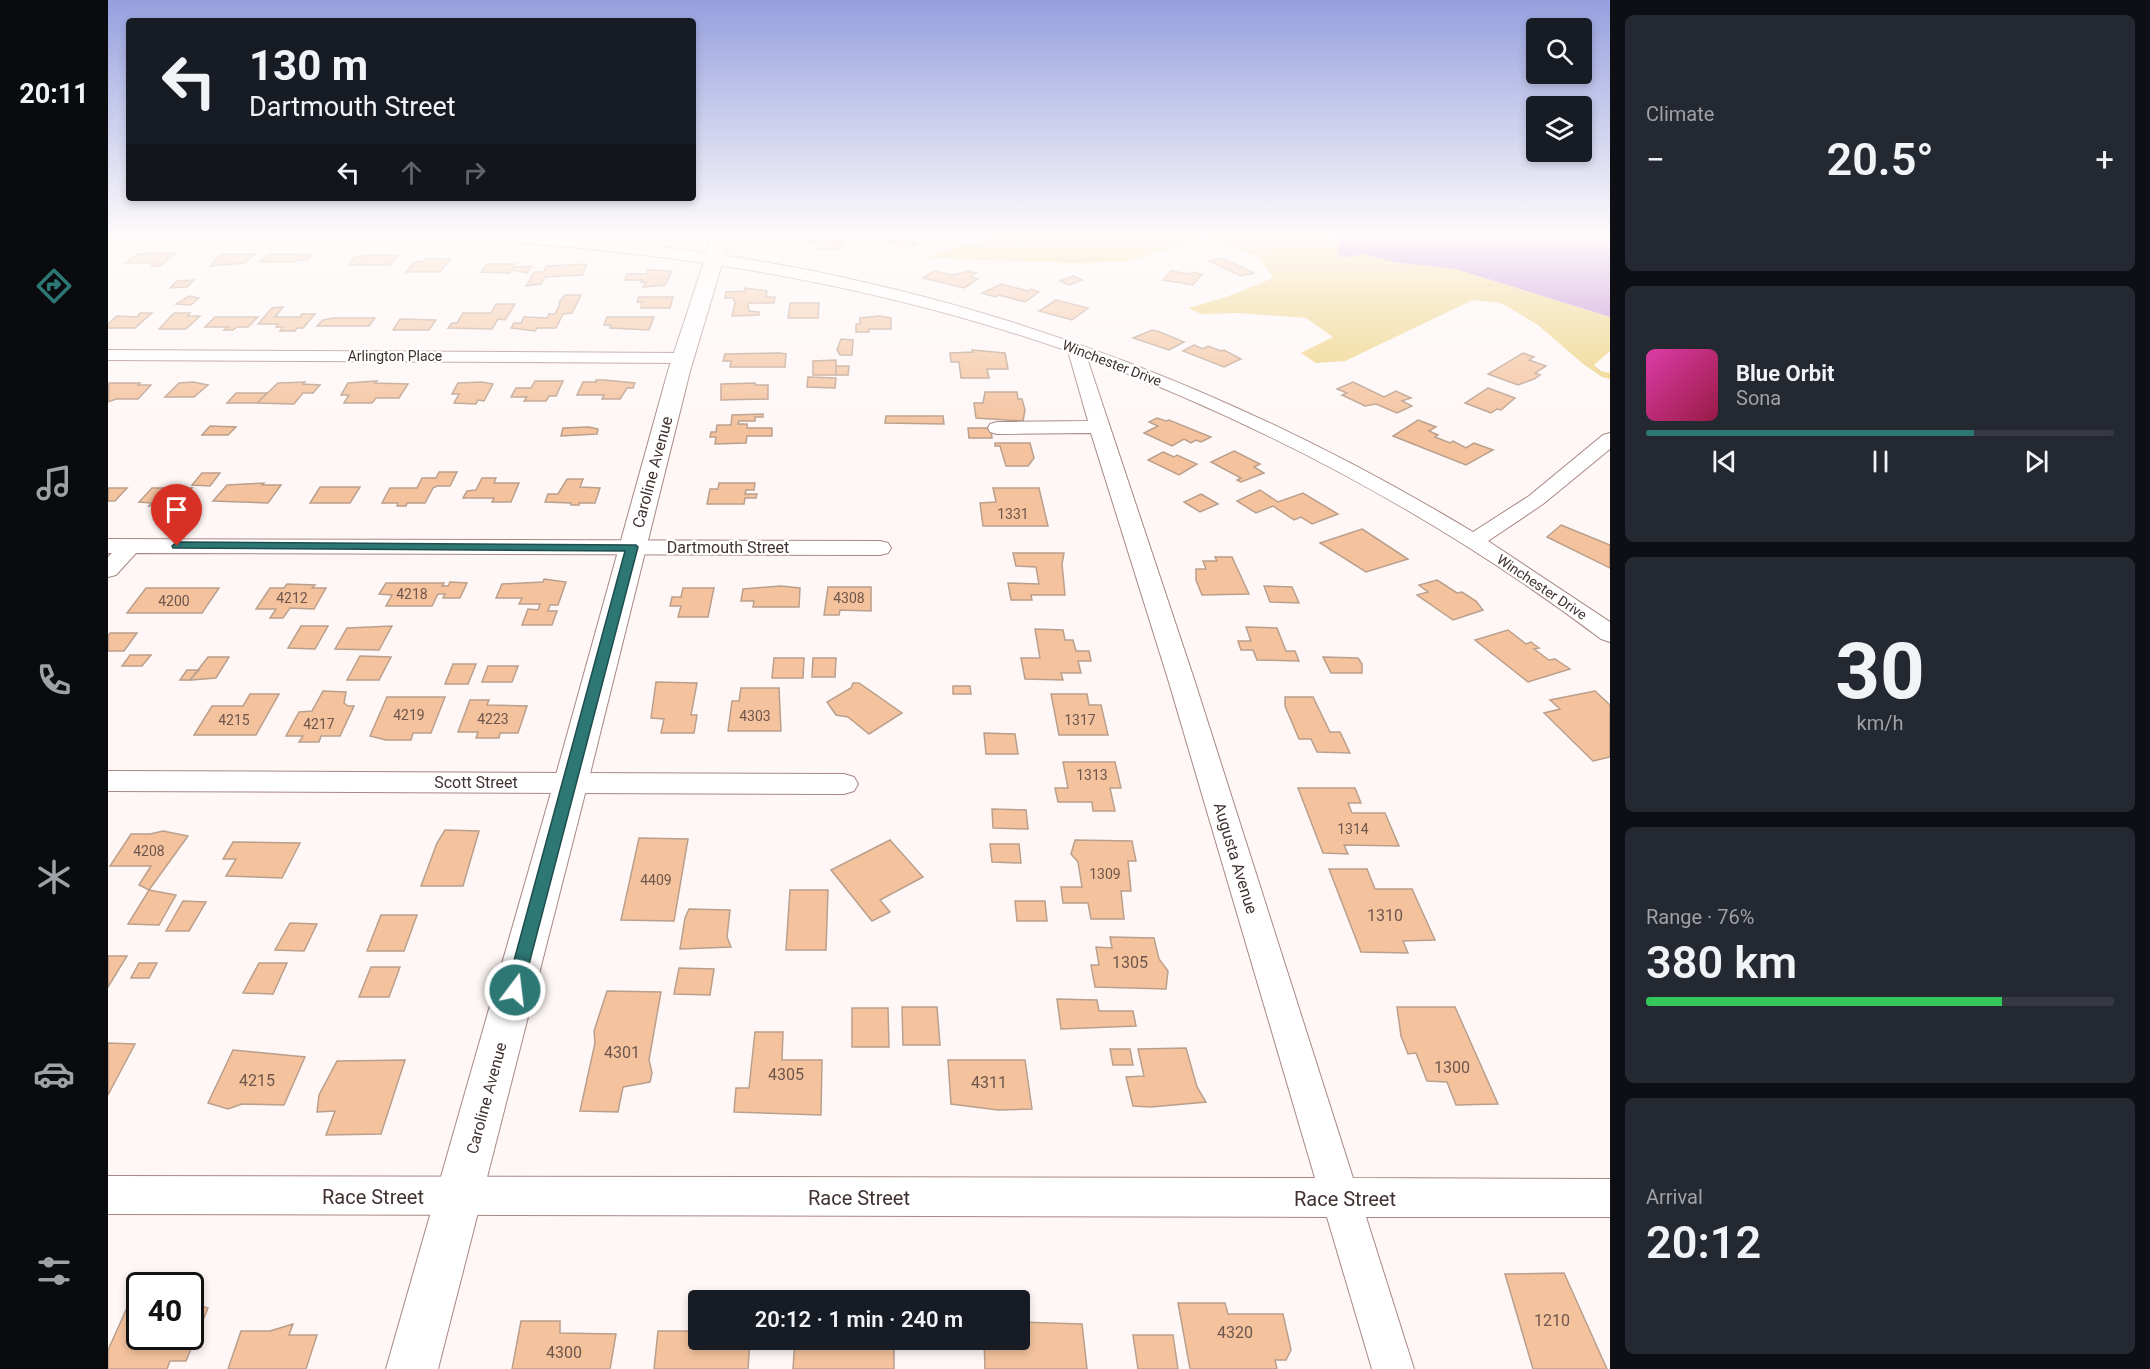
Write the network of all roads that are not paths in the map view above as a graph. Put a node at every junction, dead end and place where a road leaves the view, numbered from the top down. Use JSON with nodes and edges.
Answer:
{"nodes":[{"id":1,"x":700,"y":301,"type":"edge"},
{"id":2,"x":917,"y":301,"type":"edge"},
{"id":3,"x":1076,"y":348,"type":"junction"},
{"id":4,"x":108,"y":355,"type":"edge"},
{"id":5,"x":682,"y":358,"type":"junction"},
{"id":6,"x":1099,"y":427,"type":"junction"},
{"id":7,"x":997,"y":428,"type":"dead end"},
{"id":8,"x":1610,"y":439,"type":"edge"},
{"id":9,"x":1474,"y":541,"type":"junction"},
{"id":10,"x":119,"y":546,"type":"edge"},
{"id":11,"x":632,"y":547,"type":"junction"},
{"id":12,"x":880,"y":548,"type":"dead end"},
{"id":13,"x":108,"y":570,"type":"edge"},
{"id":14,"x":1610,"y":634,"type":"edge"},
{"id":15,"x":108,"y":781,"type":"edge"},
{"id":16,"x":572,"y":782,"type":"junction"},
{"id":17,"x":844,"y":784,"type":"dead end"},
{"id":18,"x":108,"y":1195,"type":"edge"},
{"id":19,"x":458,"y":1198,"type":"junction"},
{"id":20,"x":1610,"y":1198,"type":"edge"},
{"id":21,"x":1340,"y":1199,"type":"junction"},
{"id":22,"x":412,"y":1369,"type":"edge"},
{"id":23,"x":1392,"y":1369,"type":"edge"}],
"edges":[{"from":1,"to":5,"type":"street","name":"Caroline Avenue"},
{"from":2,"to":3,"type":"street","name":"Winchester Drive"},
{"from":3,"to":6,"type":"street","name":"Augusta Avenue"},
{"from":3,"to":9,"type":"street","name":"Winchester Drive"},
{"from":4,"to":5,"type":"street","name":"Arlington Place"},
{"from":5,"to":11,"type":"street","name":"Caroline Avenue"},
{"from":6,"to":7,"type":"street"},
{"from":6,"to":21,"type":"street","name":"Augusta Avenue"},
{"from":8,"to":9,"type":"street"},
{"from":9,"to":14,"type":"street","name":"Winchester Drive"},
{"from":10,"to":11,"type":"street","name":"Dartmouth Street"},
{"from":10,"to":13,"type":"street"},
{"from":11,"to":12,"type":"street","name":"Dartmouth Street"},
{"from":11,"to":16,"type":"street","name":"Caroline Avenue"},
{"from":15,"to":16,"type":"street","name":"Scott Street"},
{"from":16,"to":17,"type":"street","name":"Scott Street"},
{"from":16,"to":19,"type":"street","name":"Caroline Avenue"},
{"from":18,"to":19,"type":"street","name":"Race Street"},
{"from":19,"to":21,"type":"street","name":"Race Street"},
{"from":19,"to":22,"type":"street","name":"Caroline Avenue"},
{"from":20,"to":21,"type":"street","name":"Race Street"},
{"from":21,"to":23,"type":"street","name":"Augusta Avenue"}]}
